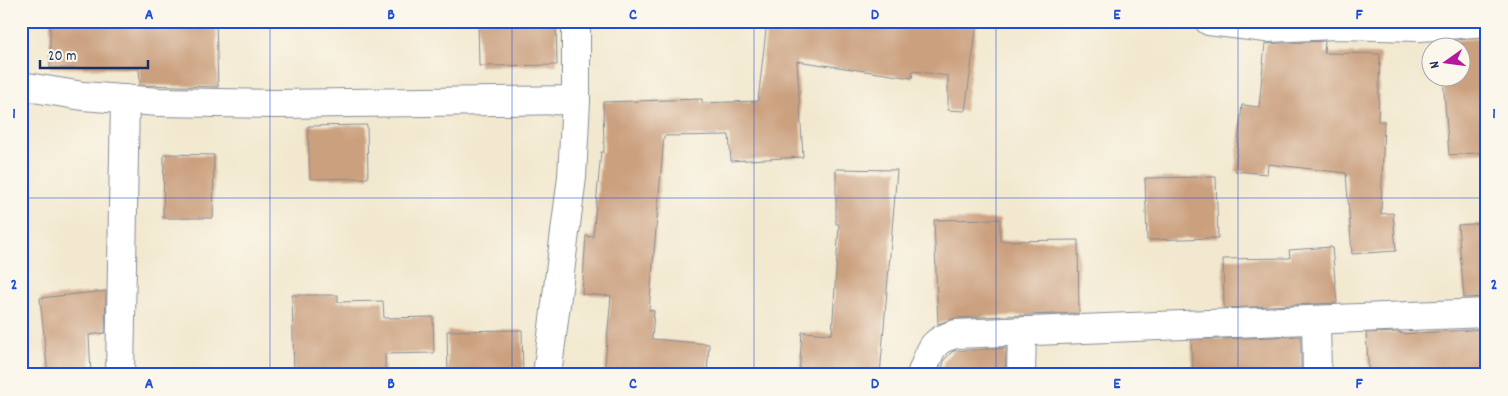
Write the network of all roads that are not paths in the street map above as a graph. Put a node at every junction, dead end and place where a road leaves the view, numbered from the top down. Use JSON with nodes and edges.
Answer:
{"nodes":[{"id":1,"x":576,"y":21,"type":"edge"},
{"id":2,"x":1209,"y":21,"type":"edge"},
{"id":3,"x":1487,"y":22,"type":"edge"},
{"id":4,"x":21,"y":86,"type":"edge"},
{"id":5,"x":126,"y":99,"type":"junction"},
{"id":6,"x":576,"y":100,"type":"junction"},
{"id":7,"x":1487,"y":314,"type":"edge"},
{"id":8,"x":1316,"y":320,"type":"junction"},
{"id":9,"x":1022,"y":332,"type":"junction"},
{"id":10,"x":120,"y":375,"type":"edge"},
{"id":11,"x":548,"y":375,"type":"edge"},
{"id":12,"x":921,"y":375,"type":"edge"},
{"id":13,"x":1021,"y":375,"type":"edge"},
{"id":14,"x":1317,"y":375,"type":"edge"}],
"edges":[{"from":1,"to":6,"type":"street"},
{"from":2,"to":3,"type":"street"},
{"from":4,"to":5,"type":"street"},
{"from":5,"to":6,"type":"street"},
{"from":5,"to":10,"type":"street"},
{"from":6,"to":11,"type":"street"},
{"from":7,"to":8,"type":"street"},
{"from":8,"to":9,"type":"street"},
{"from":8,"to":14,"type":"street"},
{"from":9,"to":12,"type":"street"},
{"from":9,"to":13,"type":"street"}]}
